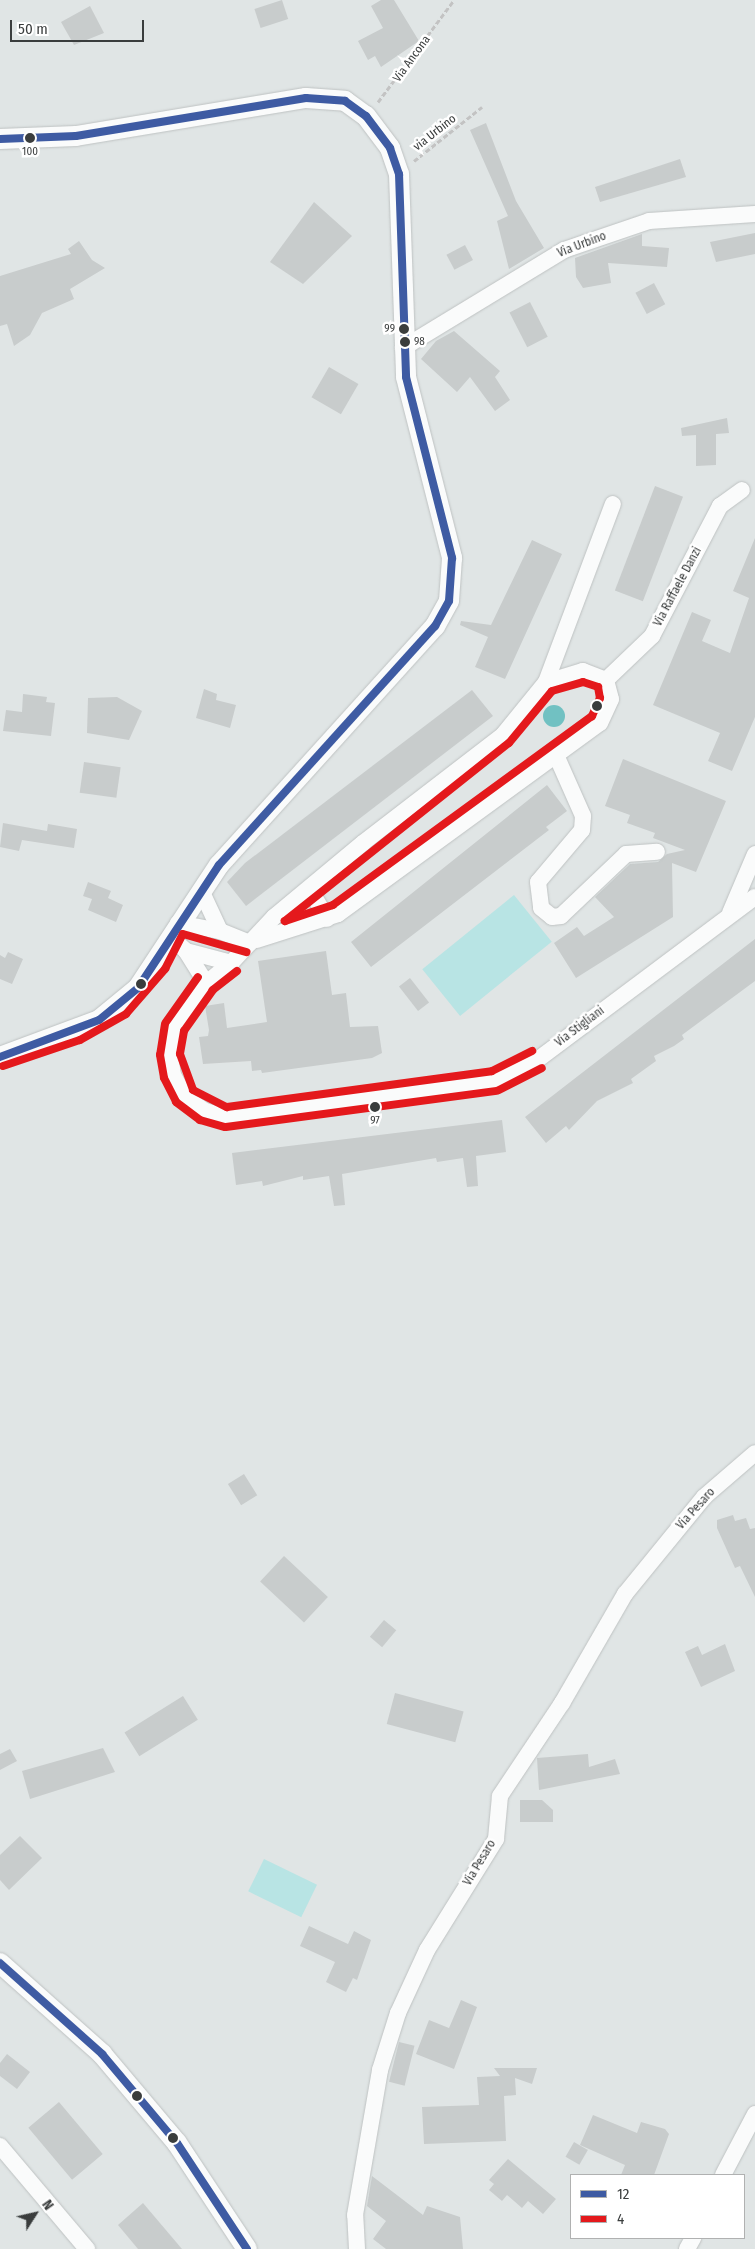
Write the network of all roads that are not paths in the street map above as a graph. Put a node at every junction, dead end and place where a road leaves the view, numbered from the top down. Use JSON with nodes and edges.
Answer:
{"nodes":[{"id":1,"x":0,"y":140,"type":"edge"},
{"id":2,"x":755,"y":214,"type":"edge"},
{"id":3,"x":403,"y":348,"type":"junction"},
{"id":4,"x":742,"y":490,"type":"dead end"},
{"id":5,"x":613,"y":504,"type":"dead end"},
{"id":6,"x":606,"y":680,"type":"junction"},
{"id":7,"x":546,"y":682,"type":"junction"},
{"id":8,"x":556,"y":754,"type":"junction"},
{"id":9,"x":657,"y":852,"type":"dead end"},
{"id":10,"x":755,"y":854,"type":"edge"},
{"id":11,"x":201,"y":890,"type":"junction"},
{"id":12,"x":311,"y":891,"type":"junction"},
{"id":13,"x":755,"y":897,"type":"edge"},
{"id":14,"x":730,"y":913,"type":"junction"},
{"id":15,"x":327,"y":919,"type":"junction"},
{"id":16,"x":220,"y":931,"type":"junction"},
{"id":17,"x":179,"y":937,"type":"junction"},
{"id":18,"x":250,"y":943,"type":"junction"},
{"id":19,"x":232,"y":963,"type":"junction"},
{"id":20,"x":206,"y":983,"type":"junction"},
{"id":21,"x":0,"y":1057,"type":"edge"},
{"id":22,"x":755,"y":1453,"type":"edge"},
{"id":23,"x":0,"y":1963,"type":"edge"},
{"id":24,"x":755,"y":2114,"type":"edge"},
{"id":25,"x":0,"y":2146,"type":"edge"},
{"id":26,"x":724,"y":2174,"type":"edge"},
{"id":27,"x":84,"y":2248,"type":"edge"},
{"id":28,"x":247,"y":2249,"type":"edge"},
{"id":29,"x":357,"y":2249,"type":"edge"}],
"edges":[{"from":1,"to":3,"type":"street"},
{"from":2,"to":3,"type":"street","name":"Via Urbino"},
{"from":3,"to":11,"type":"street"},
{"from":4,"to":6,"type":"street","name":"Via Raffaele Danzi"},
{"from":5,"to":7,"type":"street"},
{"from":6,"to":7,"type":"street"},
{"from":6,"to":8,"type":"street"},
{"from":7,"to":12,"type":"street"},
{"from":8,"to":9,"type":"street"},
{"from":8,"to":15,"type":"street"},
{"from":10,"to":14,"type":"street"},
{"from":11,"to":16,"type":"street"},
{"from":11,"to":17,"type":"street"},
{"from":12,"to":15,"type":"street"},
{"from":12,"to":18,"type":"street"},
{"from":13,"to":14,"type":"street","name":"Via Stigliani"},
{"from":14,"to":20,"type":"street","name":"Via Stigliani"},
{"from":15,"to":18,"type":"street"},
{"from":16,"to":17,"type":"street"},
{"from":16,"to":18,"type":"street"},
{"from":17,"to":19,"type":"street"},
{"from":17,"to":20,"type":"street"},
{"from":17,"to":21,"type":"street"},
{"from":18,"to":19,"type":"street","name":"Via Stigliani"},
{"from":19,"to":20,"type":"street","name":"Via Stigliani"},
{"from":22,"to":29,"type":"street","name":"Via Pesaro"},
{"from":23,"to":28,"type":"street"},
{"from":24,"to":26,"type":"street"},
{"from":25,"to":27,"type":"street"}]}
